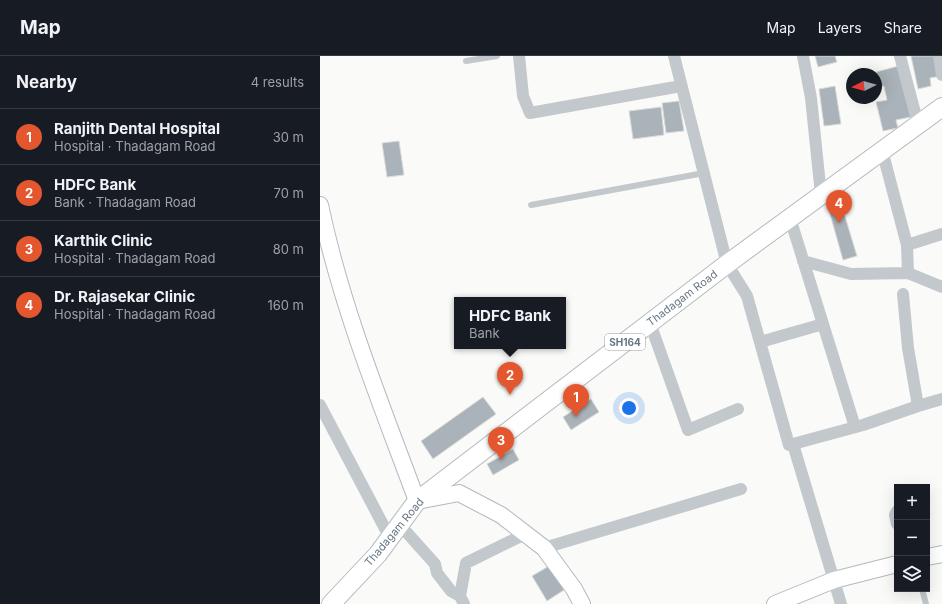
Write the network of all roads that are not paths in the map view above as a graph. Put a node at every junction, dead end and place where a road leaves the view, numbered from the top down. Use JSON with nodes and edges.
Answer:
{"nodes":[{"id":1,"x":497,"y":56,"type":"edge"},
{"id":2,"x":519,"y":56,"type":"edge"},
{"id":3,"x":674,"y":56,"type":"edge"},
{"id":4,"x":802,"y":56,"type":"edge"},
{"id":5,"x":900,"y":56,"type":"edge"},
{"id":6,"x":939,"y":56,"type":"edge"},
{"id":7,"x":466,"y":61,"type":"dead end"},
{"id":8,"x":942,"y":75,"type":"edge"},
{"id":9,"x":680,"y":86,"type":"junction"},
{"id":10,"x":942,"y":107,"type":"edge"},
{"id":11,"x":918,"y":124,"type":"junction"},
{"id":12,"x":882,"y":150,"type":"junction"},
{"id":13,"x":704,"y":173,"type":"junction"},
{"id":14,"x":821,"y":195,"type":"junction"},
{"id":15,"x":531,"y":205,"type":"dead end"},
{"id":16,"x":320,"y":206,"type":"edge"},
{"id":17,"x":790,"y":218,"type":"junction"},
{"id":18,"x":942,"y":234,"type":"edge"},
{"id":19,"x":907,"y":245,"type":"junction"},
{"id":20,"x":803,"y":261,"type":"junction"},
{"id":21,"x":727,"y":264,"type":"junction"},
{"id":22,"x":908,"y":272,"type":"junction"},
{"id":23,"x":942,"y":287,"type":"edge"},
{"id":24,"x":902,"y":294,"type":"dead end"},
{"id":25,"x":650,"y":323,"type":"junction"},
{"id":26,"x":823,"y":324,"type":"junction"},
{"id":27,"x":760,"y":342,"type":"junction"},
{"id":28,"x":942,"y":399,"type":"edge"},
{"id":29,"x":320,"y":405,"type":"edge"},
{"id":30,"x":918,"y":406,"type":"junction"},
{"id":31,"x":738,"y":410,"type":"dead end"},
{"id":32,"x":854,"y":427,"type":"junction"},
{"id":33,"x":793,"y":444,"type":"junction"},
{"id":34,"x":741,"y":490,"type":"dead end"},
{"id":35,"x":418,"y":501,"type":"junction"},
{"id":36,"x":395,"y":531,"type":"junction"},
{"id":37,"x":525,"y":534,"type":"junction"},
{"id":38,"x":544,"y":548,"type":"junction"},
{"id":39,"x":942,"y":554,"type":"edge"},
{"id":40,"x":930,"y":556,"type":"edge"},
{"id":41,"x":894,"y":565,"type":"edge"},
{"id":42,"x":834,"y":580,"type":"junction"},
{"id":43,"x":923,"y":592,"type":"edge"},
{"id":44,"x":462,"y":600,"type":"edge"},
{"id":45,"x":331,"y":604,"type":"edge"},
{"id":46,"x":582,"y":604,"type":"edge"},
{"id":47,"x":775,"y":604,"type":"edge"},
{"id":48,"x":841,"y":604,"type":"edge"},
{"id":49,"x":926,"y":604,"type":"edge"}],
"edges":[{"from":1,"to":7,"type":"lane"},
{"from":2,"to":9,"type":"street"},
{"from":3,"to":9,"type":"street"},
{"from":4,"to":14,"type":"street"},
{"from":5,"to":11,"type":"street"},
{"from":6,"to":8,"type":"street"},
{"from":9,"to":13,"type":"street"},
{"from":10,"to":11,"type":"main road","name":"Thadagam Road","number":"SH164"},
{"from":11,"to":12,"type":"main road","name":"Thadagam Road","number":"SH164"},
{"from":12,"to":14,"type":"main road","name":"Thadagam Road","number":"SH164"},
{"from":12,"to":19,"type":"street"},
{"from":13,"to":15,"type":"lane"},
{"from":13,"to":21,"type":"street"},
{"from":14,"to":17,"type":"main road","name":"Thadagam Road","number":"SH164"},
{"from":16,"to":35,"type":"main road"},
{"from":17,"to":20,"type":"street"},
{"from":17,"to":21,"type":"main road","name":"Thadagam Road","number":"SH164"},
{"from":18,"to":19,"type":"street"},
{"from":19,"to":22,"type":"street"},
{"from":20,"to":22,"type":"street"},
{"from":20,"to":26,"type":"street"},
{"from":21,"to":25,"type":"main road","name":"Thadagam Road","number":"SH164"},
{"from":21,"to":27,"type":"street"},
{"from":22,"to":23,"type":"street"},
{"from":24,"to":30,"type":"street"},
{"from":25,"to":31,"type":"street"},
{"from":25,"to":35,"type":"main road","name":"Thadagam Road","number":"SH164"},
{"from":26,"to":27,"type":"street"},
{"from":26,"to":32,"type":"street"},
{"from":27,"to":33,"type":"street"},
{"from":28,"to":30,"type":"street"},
{"from":29,"to":36,"type":"street"},
{"from":30,"to":32,"type":"street"},
{"from":32,"to":33,"type":"street"},
{"from":33,"to":42,"type":"street"},
{"from":34,"to":38,"type":"street"},
{"from":35,"to":36,"type":"main road","name":"Thadagam Road","number":"SH164"},
{"from":35,"to":37,"type":"main road"},
{"from":36,"to":44,"type":"street"},
{"from":36,"to":45,"type":"main road","name":"Thadagam Road","number":"SH164"},
{"from":37,"to":38,"type":"main road"},
{"from":37,"to":44,"type":"street"},
{"from":38,"to":46,"type":"main road"},
{"from":39,"to":40,"type":"main road"},
{"from":41,"to":42,"type":"main road"},
{"from":42,"to":47,"type":"main road"},
{"from":42,"to":48,"type":"street"},
{"from":43,"to":49,"type":"lane"}]}
